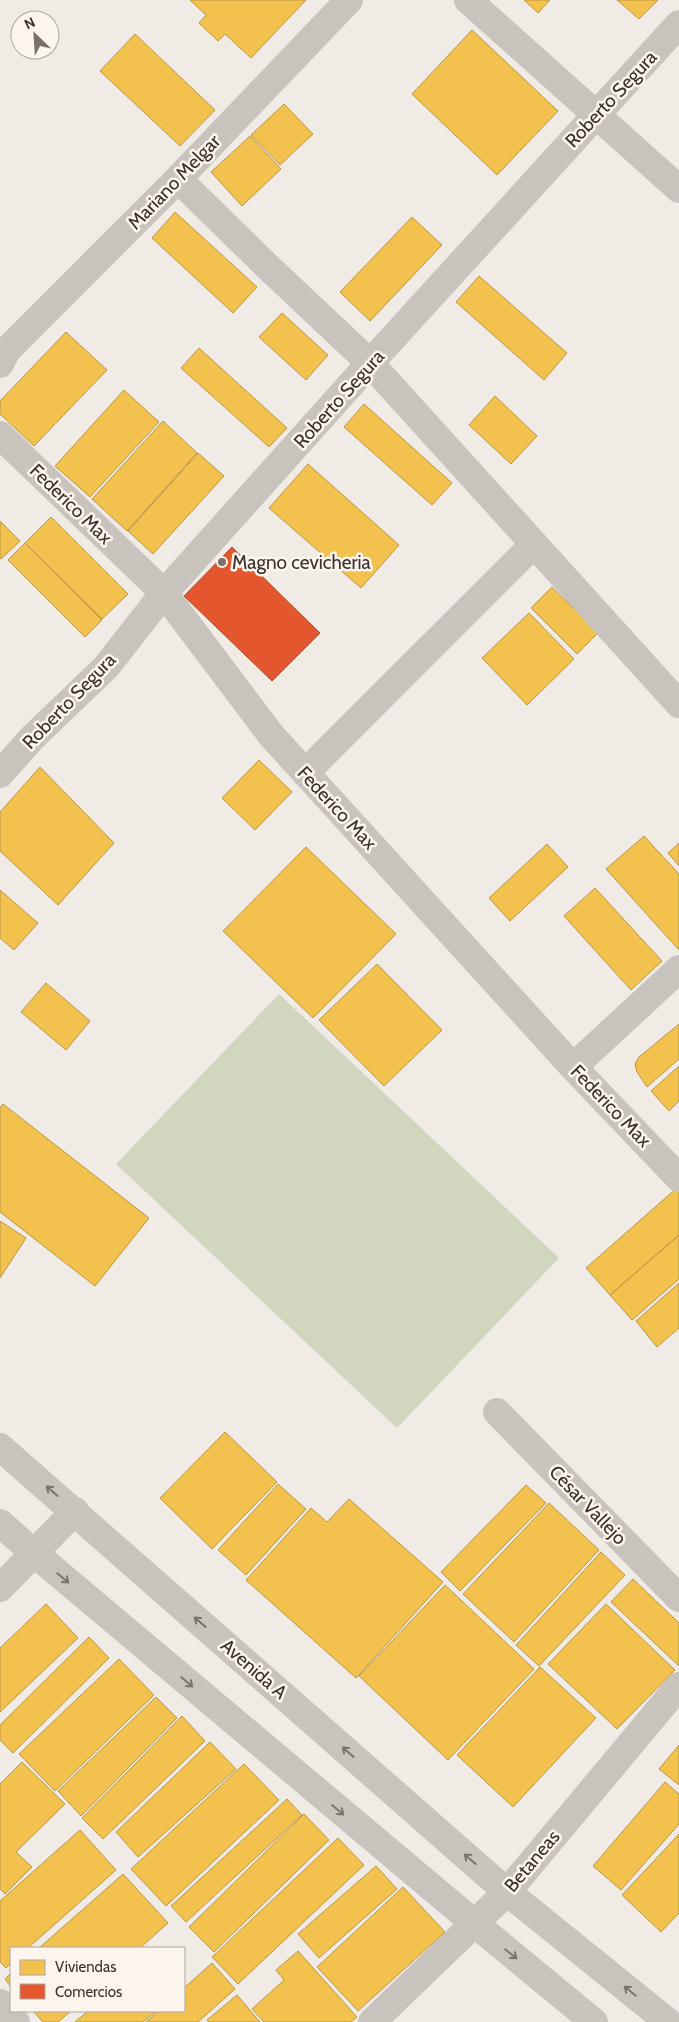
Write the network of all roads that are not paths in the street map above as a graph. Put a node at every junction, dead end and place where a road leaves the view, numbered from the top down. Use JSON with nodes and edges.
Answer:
{"nodes":[{"id":1,"x":349,"y":0,"type":"edge"},
{"id":2,"x":468,"y":0,"type":"edge"},
{"id":3,"x":679,"y":24,"type":"edge"},
{"id":4,"x":596,"y":114,"type":"junction"},
{"id":5,"x":178,"y":179,"type":"junction"},
{"id":6,"x":679,"y":189,"type":"edge"},
{"id":7,"x":370,"y":363,"type":"junction"},
{"id":8,"x":0,"y":364,"type":"edge"},
{"id":9,"x":0,"y":435,"type":"edge"},
{"id":10,"x":534,"y":544,"type":"junction"},
{"id":11,"x":164,"y":593,"type":"junction"},
{"id":12,"x":679,"y":704,"type":"edge"},
{"id":13,"x":305,"y":773,"type":"junction"},
{"id":14,"x":0,"y":774,"type":"edge"},
{"id":15,"x":679,"y":969,"type":"edge"},
{"id":16,"x":573,"y":1067,"type":"junction"},
{"id":17,"x":679,"y":1178,"type":"edge"},
{"id":18,"x":497,"y":1412,"type":"dead end"},
{"id":19,"x":0,"y":1446,"type":"edge"},
{"id":20,"x":74,"y":1511,"type":"junction"},
{"id":21,"x":0,"y":1523,"type":"edge"},
{"id":22,"x":34,"y":1553,"type":"junction"},
{"id":23,"x":0,"y":1588,"type":"edge"},
{"id":24,"x":679,"y":1598,"type":"edge"},
{"id":25,"x":679,"y":1686,"type":"edge"},
{"id":26,"x":507,"y":1892,"type":"junction"},
{"id":27,"x":474,"y":1923,"type":"junction"},
{"id":28,"x":0,"y":2003,"type":"edge"},
{"id":29,"x":16,"y":2022,"type":"edge"},
{"id":30,"x":372,"y":2022,"type":"edge"},
{"id":31,"x":594,"y":2022,"type":"edge"},
{"id":32,"x":668,"y":2022,"type":"edge"}],
"edges":[{"from":1,"to":5,"type":"street","name":"Mariano Melgar"},
{"from":2,"to":4,"type":"street"},
{"from":3,"to":4,"type":"street","name":"Roberto Segura"},
{"from":4,"to":6,"type":"street"},
{"from":4,"to":7,"type":"street","name":"Roberto Segura"},
{"from":5,"to":7,"type":"street"},
{"from":5,"to":8,"type":"street","name":"Mariano Melgar"},
{"from":7,"to":10,"type":"street"},
{"from":7,"to":11,"type":"street","name":"Roberto Segura"},
{"from":9,"to":11,"type":"street","name":"Federico Max"},
{"from":10,"to":12,"type":"street"},
{"from":10,"to":13,"type":"street"},
{"from":11,"to":13,"type":"street","name":"Federico Max"},
{"from":11,"to":14,"type":"street","name":"Roberto Segura"},
{"from":13,"to":16,"type":"street","name":"Federico Max"},
{"from":15,"to":16,"type":"street"},
{"from":16,"to":17,"type":"street","name":"Federico Max"},
{"from":18,"to":24,"type":"street","name":"César Vallejo"},
{"from":20,"to":19,"type":"street","name":"Avenida A","one_way":true},
{"from":20,"to":22,"type":"street"},
{"from":26,"to":20,"type":"street","name":"Avenida A","one_way":true},
{"from":21,"to":22,"type":"street"},
{"from":22,"to":23,"type":"street"},
{"from":22,"to":27,"type":"street","one_way":true},
{"from":25,"to":26,"type":"street","name":"Betaneas"},
{"from":26,"to":27,"type":"street","name":"Betaneas"},
{"from":32,"to":26,"type":"street","name":"Avenida A","one_way":true},
{"from":27,"to":30,"type":"street","name":"Betaneas"},
{"from":27,"to":31,"type":"street","one_way":true},
{"from":28,"to":29,"type":"street"}]}
